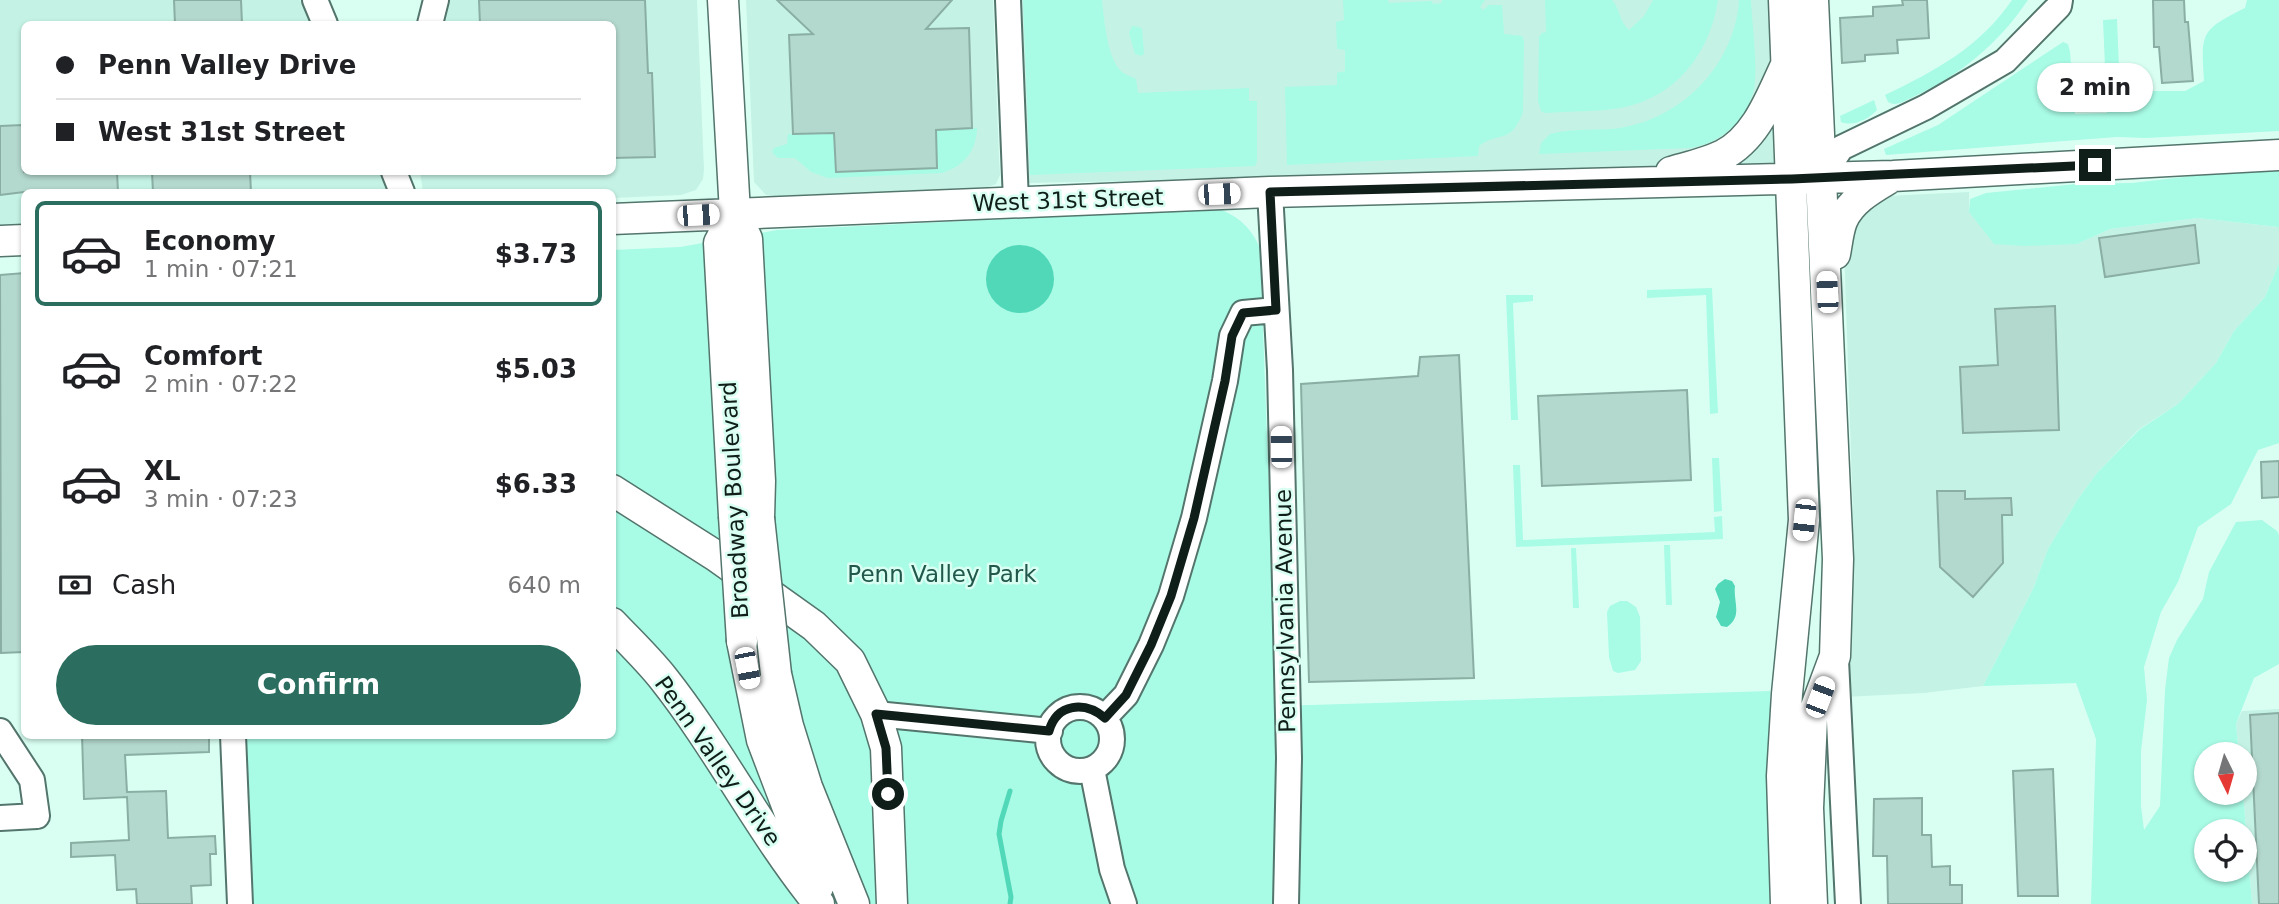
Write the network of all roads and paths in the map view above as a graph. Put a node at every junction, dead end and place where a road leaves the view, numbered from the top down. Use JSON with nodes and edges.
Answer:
{"nodes":[{"id":1,"x":315,"y":0,"type":"edge"},
{"id":2,"x":436,"y":0,"type":"edge"},
{"id":3,"x":723,"y":0,"type":"edge"},
{"id":4,"x":1007,"y":0,"type":"edge"},
{"id":5,"x":1784,"y":0,"type":"edge"},
{"id":6,"x":1813,"y":0,"type":"edge"},
{"id":7,"x":2060,"y":0,"type":"edge"},
{"id":8,"x":324,"y":21,"type":"edge"},
{"id":9,"x":431,"y":21,"type":"edge"},
{"id":10,"x":1786,"y":64,"type":"junction"},
{"id":11,"x":2279,"y":155,"type":"edge"},
{"id":12,"x":1893,"y":176,"type":"junction"},
{"id":13,"x":1635,"y":183,"type":"junction"},
{"id":14,"x":1802,"y":188,"type":"junction"},
{"id":15,"x":1270,"y":192,"type":"junction"},
{"id":16,"x":1016,"y":202,"type":"junction"},
{"id":17,"x":735,"y":213,"type":"junction"},
{"id":18,"x":616,"y":219,"type":"edge"},
{"id":19,"x":21,"y":240,"type":"edge"},
{"id":20,"x":0,"y":241,"type":"edge"},
{"id":21,"x":1827,"y":292,"type":"junction"},
{"id":22,"x":1276,"y":310,"type":"junction"},
{"id":23,"x":616,"y":493,"type":"edge"},
{"id":24,"x":746,"y":517,"type":"junction"},
{"id":25,"x":616,"y":627,"type":"edge"},
{"id":26,"x":1836,"y":656,"type":"junction"},
{"id":27,"x":876,"y":714,"type":"junction"},
{"id":28,"x":1105,"y":718,"type":"junction"},
{"id":29,"x":0,"y":731,"type":"edge"},
{"id":30,"x":1049,"y":731,"type":"junction"},
{"id":31,"x":233,"y":739,"type":"edge"},
{"id":32,"x":1092,"y":769,"type":"junction"},
{"id":33,"x":0,"y":818,"type":"edge"},
{"id":34,"x":240,"y":904,"type":"edge"},
{"id":35,"x":822,"y":904,"type":"edge"},
{"id":36,"x":854,"y":904,"type":"edge"},
{"id":37,"x":892,"y":904,"type":"edge"},
{"id":38,"x":1124,"y":904,"type":"edge"},
{"id":39,"x":1286,"y":904,"type":"edge"},
{"id":40,"x":1786,"y":904,"type":"edge"},
{"id":41,"x":1812,"y":904,"type":"edge"},
{"id":42,"x":1848,"y":904,"type":"edge"}],
"edges":[{"from":1,"to":8,"type":"street"},
{"from":2,"to":9,"type":"street"},
{"from":3,"to":17,"type":"main road"},
{"from":4,"to":16,"type":"street"},
{"from":5,"to":10,"type":"main road"},
{"from":6,"to":14,"type":"main road"},
{"from":7,"to":14,"type":"street"},
{"from":10,"to":13,"type":"main road"},
{"from":10,"to":14,"type":"main road"},
{"from":11,"to":12,"type":"main road","name":"West 31st Street"},
{"from":12,"to":14,"type":"main road","name":"West 31st Street"},
{"from":12,"to":21,"type":"main road"},
{"from":13,"to":14,"type":"main road","name":"West 31st Street"},
{"from":13,"to":15,"type":"main road","name":"West 31st Street"},
{"from":14,"to":21,"type":"main road"},
{"from":14,"to":40,"type":"main road"},
{"from":15,"to":16,"type":"main road","name":"West 31st Street"},
{"from":15,"to":22,"type":"street","name":"Pennsylvania Avenue"},
{"from":16,"to":17,"type":"main road","name":"West 31st Street"},
{"from":17,"to":18,"type":"main road","name":"West 31st Street"},
{"from":17,"to":24,"type":"main road","name":"Broadway Boulevard"},
{"from":19,"to":20,"type":"main road"},
{"from":21,"to":26,"type":"main road"},
{"from":22,"to":28,"type":"street"},
{"from":22,"to":39,"type":"street","name":"Pennsylvania Avenue"},
{"from":23,"to":27,"type":"main road"},
{"from":24,"to":35,"type":"main road","name":"Broadway Boulevard","bridge":true},
{"from":24,"to":36,"type":"main road","name":"Broadway Boulevard","bridge":true},
{"from":25,"to":35,"type":"main road","name":"Penn Valley Drive"},
{"from":26,"to":41,"type":"main road"},
{"from":26,"to":42,"type":"street"},
{"from":27,"to":30,"type":"street"},
{"from":27,"to":37,"type":"main road"},
{"from":28,"to":30,"type":"street"},
{"from":28,"to":32,"type":"street"},
{"from":29,"to":33,"type":"street"},
{"from":30,"to":32,"type":"street"},
{"from":31,"to":34,"type":"street"},
{"from":32,"to":38,"type":"street"}]}
